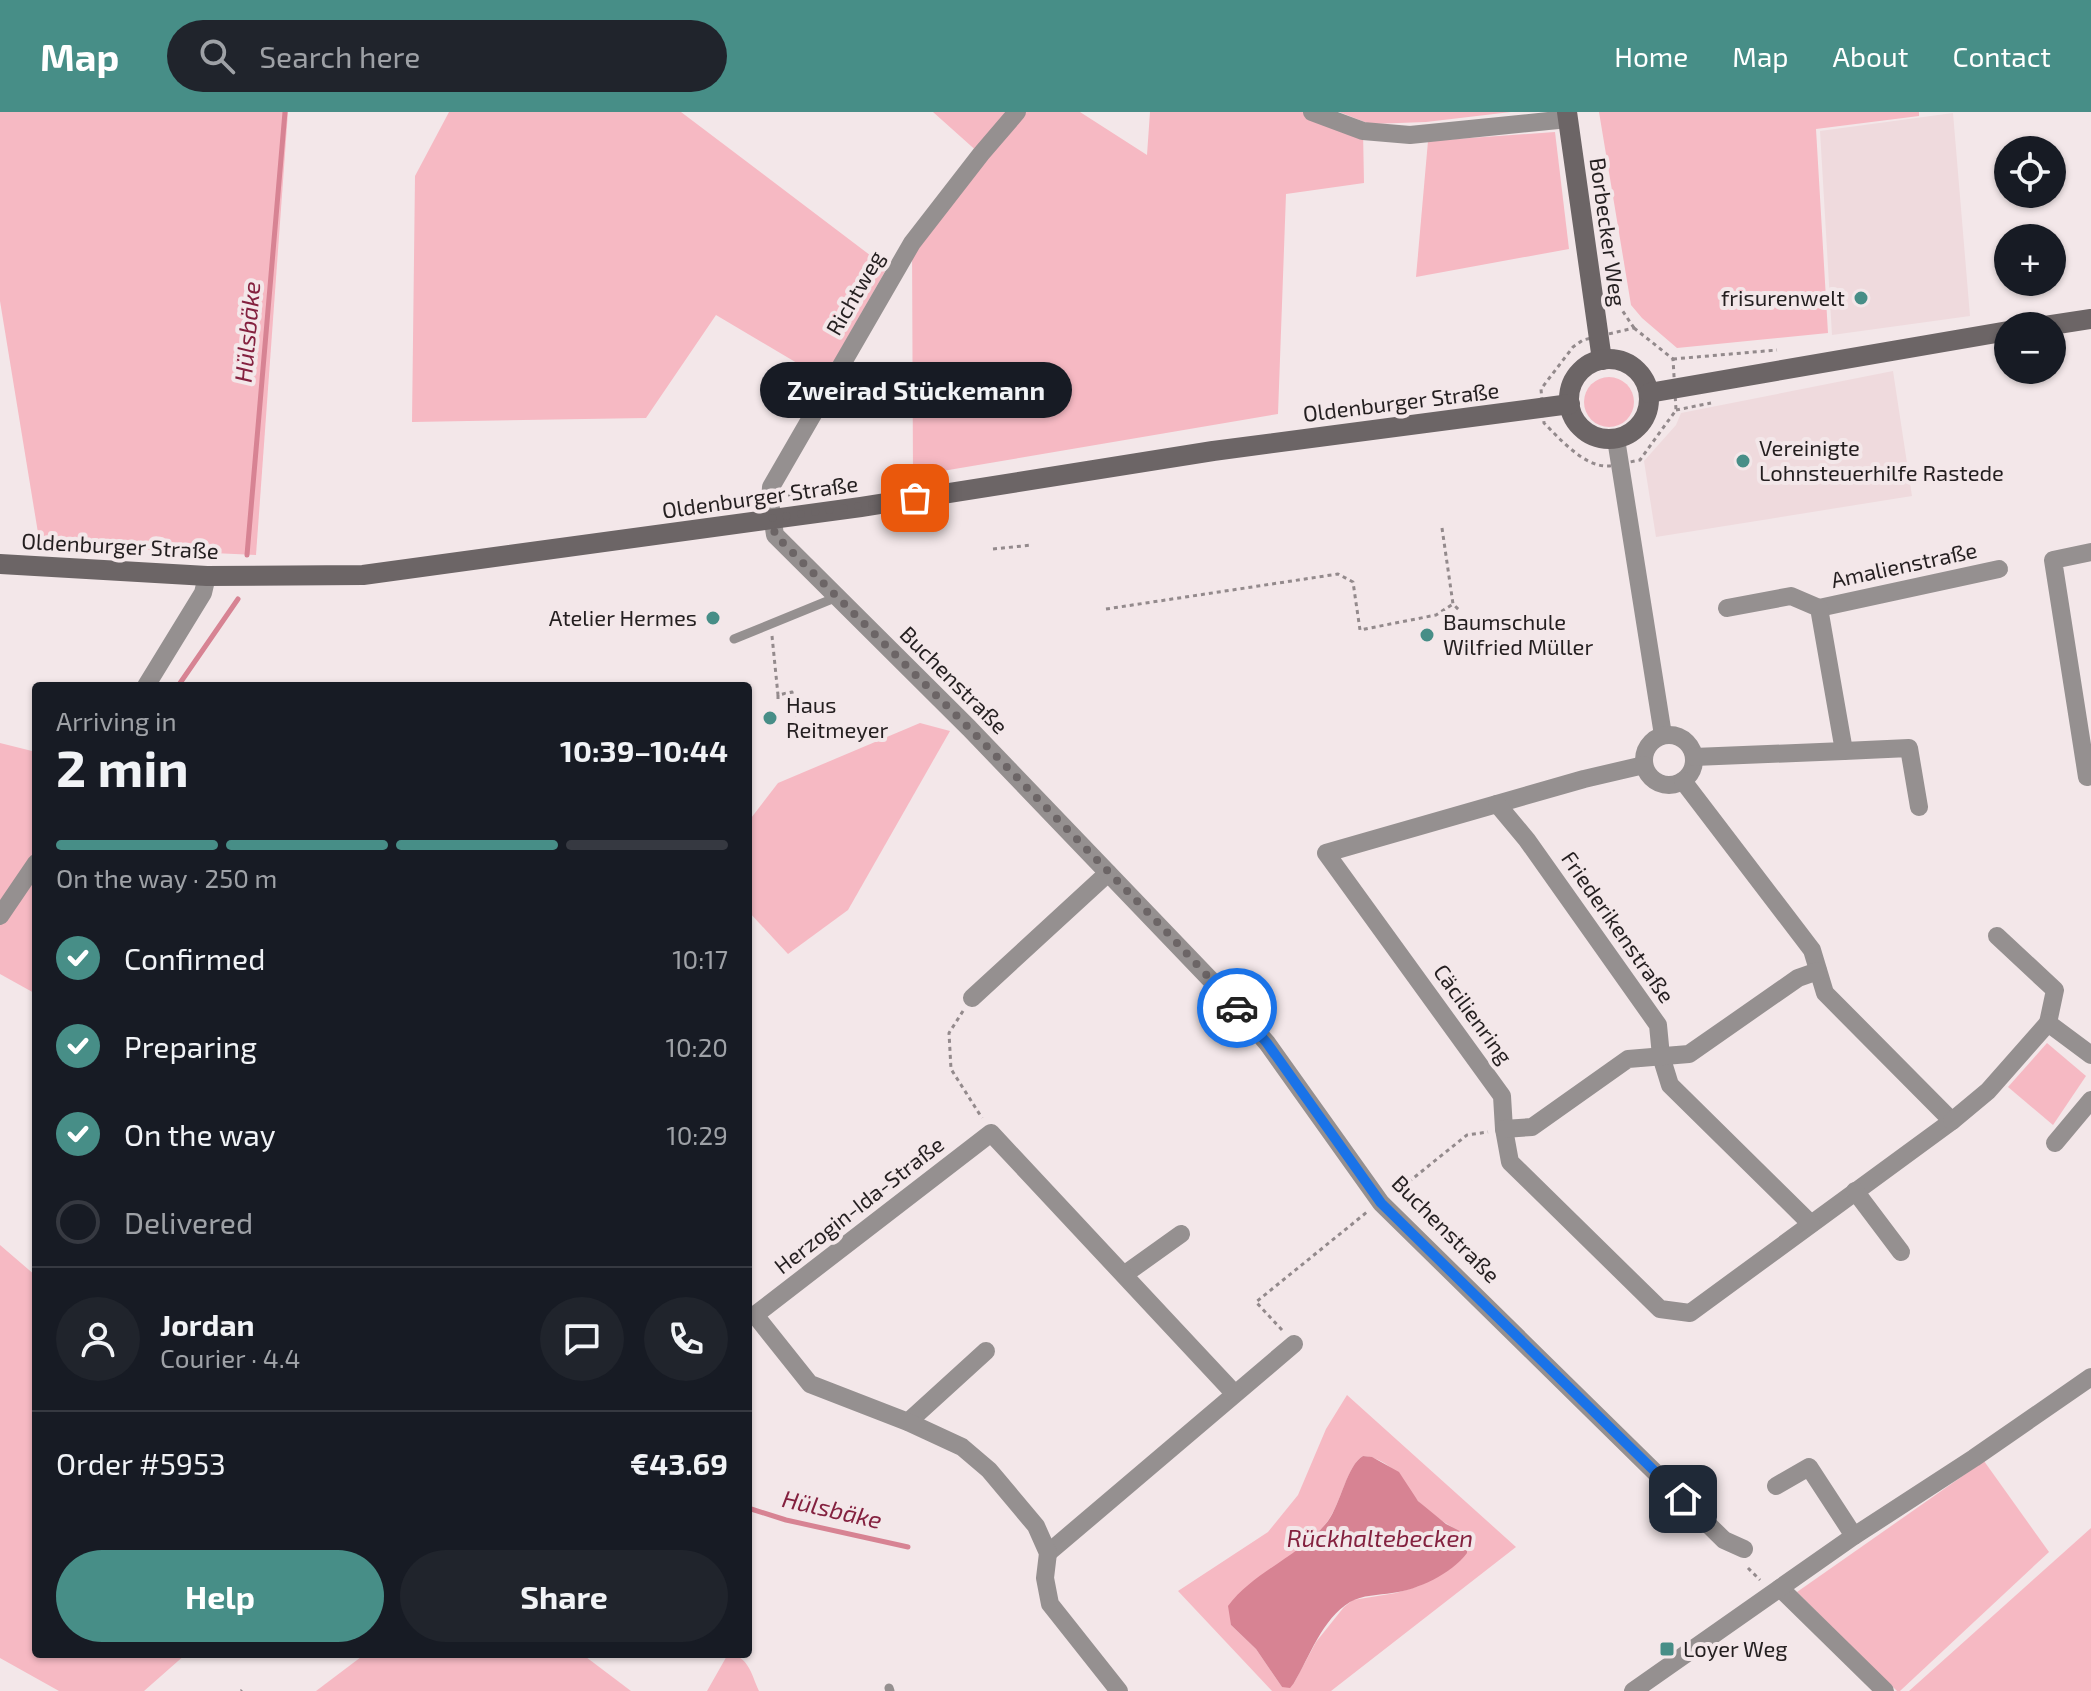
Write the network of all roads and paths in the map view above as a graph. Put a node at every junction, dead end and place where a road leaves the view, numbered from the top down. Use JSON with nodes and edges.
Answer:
{"nodes":[{"id":1,"x":1017,"y":112,"type":"edge"},
{"id":2,"x":1312,"y":112,"type":"edge"},
{"id":3,"x":1567,"y":116,"type":"edge"},
{"id":4,"x":1614,"y":298,"type":"dead end"},
{"id":5,"x":2091,"y":319,"type":"edge"},
{"id":6,"x":2066,"y":323,"type":"edge"},
{"id":7,"x":1634,"y":328,"type":"dead end"},
{"id":8,"x":1994,"y":333,"type":"edge"},
{"id":9,"x":1602,"y":360,"type":"junction"},
{"id":10,"x":1649,"y":393,"type":"junction"},
{"id":11,"x":1570,"y":404,"type":"junction"},
{"id":12,"x":1616,"y":439,"type":"junction"},
{"id":13,"x":772,"y":518,"type":"junction"},
{"id":14,"x":1442,"y":528,"type":"dead end"},
{"id":15,"x":1032,"y":545,"type":"dead end"},
{"id":16,"x":993,"y":549,"type":"dead end"},
{"id":17,"x":2091,"y":552,"type":"edge"},
{"id":18,"x":0,"y":564,"type":"edge"},
{"id":19,"x":1999,"y":569,"type":"dead end"},
{"id":20,"x":207,"y":576,"type":"junction"},
{"id":21,"x":837,"y":597,"type":"junction"},
{"id":22,"x":1453,"y":604,"type":"junction"},
{"id":23,"x":1727,"y":608,"type":"dead end"},
{"id":24,"x":1819,"y":608,"type":"junction"},
{"id":25,"x":1106,"y":609,"type":"dead end"},
{"id":26,"x":1459,"y":610,"type":"dead end"},
{"id":27,"x":771,"y":624,"type":"junction"},
{"id":28,"x":734,"y":639,"type":"dead end"},
{"id":29,"x":148,"y":682,"type":"edge"},
{"id":30,"x":811,"y":711,"type":"dead end"},
{"id":31,"x":1663,"y":735,"type":"junction"},
{"id":32,"x":1844,"y":751,"type":"junction"},
{"id":33,"x":1694,"y":757,"type":"junction"},
{"id":34,"x":1644,"y":765,"type":"junction"},
{"id":35,"x":2089,"y":776,"type":"edge"},
{"id":36,"x":1683,"y":781,"type":"junction"},
{"id":37,"x":1497,"y":804,"type":"junction"},
{"id":38,"x":1919,"y":807,"type":"dead end"},
{"id":39,"x":32,"y":869,"type":"edge"},
{"id":40,"x":1108,"y":873,"type":"junction"},
{"id":41,"x":0,"y":916,"type":"edge"},
{"id":42,"x":1997,"y":936,"type":"dead end"},
{"id":43,"x":1818,"y":971,"type":"junction"},
{"id":44,"x":972,"y":998,"type":"joint"},
{"id":45,"x":2048,"y":1023,"type":"junction"},
{"id":46,"x":2091,"y":1055,"type":"edge"},
{"id":47,"x":1661,"y":1056,"type":"junction"},
{"id":48,"x":2091,"y":1100,"type":"edge"},
{"id":49,"x":1952,"y":1121,"type":"junction"},
{"id":50,"x":1504,"y":1129,"type":"junction"},
{"id":51,"x":991,"y":1133,"type":"junction"},
{"id":52,"x":2055,"y":1143,"type":"dead end"},
{"id":53,"x":1855,"y":1191,"type":"junction"},
{"id":54,"x":1381,"y":1203,"type":"junction"},
{"id":55,"x":1811,"y":1224,"type":"junction"},
{"id":56,"x":1181,"y":1234,"type":"dead end"},
{"id":57,"x":1901,"y":1252,"type":"dead end"},
{"id":58,"x":1125,"y":1274,"type":"junction"},
{"id":59,"x":752,"y":1317,"type":"edge"},
{"id":60,"x":1294,"y":1344,"type":"joint"},
{"id":61,"x":986,"y":1351,"type":"dead end"},
{"id":62,"x":2091,"y":1377,"type":"edge"},
{"id":63,"x":1234,"y":1393,"type":"junction"},
{"id":64,"x":908,"y":1422,"type":"junction"},
{"id":65,"x":1776,"y":1486,"type":"dead end"},
{"id":66,"x":1854,"y":1536,"type":"junction"},
{"id":67,"x":1744,"y":1549,"type":"joint"},
{"id":68,"x":1048,"y":1553,"type":"junction"},
{"id":69,"x":1776,"y":1590,"type":"junction"},
{"id":70,"x":1119,"y":1691,"type":"edge"},
{"id":71,"x":1633,"y":1691,"type":"edge"},
{"id":72,"x":1885,"y":1691,"type":"edge"}],
"edges":[{"from":1,"to":13,"type":"street","name":"Richtweg"},
{"from":2,"to":3,"type":"street"},
{"from":3,"to":9,"type":"street","name":"Borbecker Weg"},
{"from":4,"to":7,"type":"path"},
{"from":5,"to":6,"type":"street"},
{"from":8,"to":10,"type":"street"},
{"from":9,"to":10,"type":"street"},
{"from":9,"to":11,"type":"street"},
{"from":10,"to":12,"type":"street"},
{"from":11,"to":12,"type":"street"},
{"from":11,"to":13,"type":"street","name":"Oldenburger Straße"},
{"from":12,"to":31,"type":"street"},
{"from":13,"to":20,"type":"street","name":"Oldenburger Straße"},
{"from":13,"to":21,"type":"street","name":"Buchenstraße"},
{"from":14,"to":22,"type":"path"},
{"from":15,"to":16,"type":"path"},
{"from":17,"to":35,"type":"street"},
{"from":18,"to":20,"type":"street","name":"Oldenburger Straße"},
{"from":19,"to":24,"type":"street","name":"Amalienstraße"},
{"from":20,"to":29,"type":"street"},
{"from":21,"to":27,"type":"lane"},
{"from":21,"to":40,"type":"street","name":"Buchenstraße"},
{"from":22,"to":25,"type":"path"},
{"from":22,"to":26,"type":"path"},
{"from":23,"to":24,"type":"street","name":"Amalienstraße"},
{"from":24,"to":32,"type":"street","name":"Amalienstraße"},
{"from":27,"to":28,"type":"lane"},
{"from":27,"to":30,"type":"path"},
{"from":31,"to":33,"type":"street"},
{"from":31,"to":34,"type":"street"},
{"from":32,"to":33,"type":"street"},
{"from":32,"to":38,"type":"street"},
{"from":33,"to":36,"type":"street"},
{"from":34,"to":36,"type":"street"},
{"from":34,"to":37,"type":"street","name":"Cäcilienring"},
{"from":36,"to":43,"type":"street"},
{"from":37,"to":47,"type":"street","name":"Friederikenstraße"},
{"from":37,"to":50,"type":"street","name":"Cäcilienring"},
{"from":39,"to":41,"type":"street"},
{"from":40,"to":44,"type":"street"},
{"from":40,"to":54,"type":"street","name":"Buchenstraße"},
{"from":42,"to":45,"type":"street"},
{"from":43,"to":47,"type":"street"},
{"from":43,"to":49,"type":"street"},
{"from":44,"to":51,"type":"path"},
{"from":45,"to":46,"type":"street"},
{"from":45,"to":49,"type":"street","name":"Cäcilienring"},
{"from":47,"to":50,"type":"street"},
{"from":47,"to":55,"type":"street","name":"Friederikenstraße"},
{"from":48,"to":52,"type":"street"},
{"from":49,"to":53,"type":"street","name":"Cäcilienring"},
{"from":50,"to":54,"type":"path"},
{"from":50,"to":55,"type":"street","name":"Cäcilienring"},
{"from":51,"to":58,"type":"street"},
{"from":51,"to":59,"type":"street","name":"Herzogin-Ida-Straße"},
{"from":53,"to":55,"type":"street","name":"Cäcilienring"},
{"from":53,"to":57,"type":"street"},
{"from":54,"to":60,"type":"path"},
{"from":54,"to":67,"type":"street","name":"Buchenstraße"},
{"from":56,"to":58,"type":"street"},
{"from":58,"to":63,"type":"street"},
{"from":59,"to":64,"type":"street","name":"Herzogin-Ida-Straße"},
{"from":60,"to":63,"type":"street"},
{"from":61,"to":64,"type":"street"},
{"from":62,"to":66,"type":"street"},
{"from":63,"to":68,"type":"street"},
{"from":64,"to":68,"type":"street","name":"Herzogin-Ida-Straße"},
{"from":65,"to":66,"type":"street"},
{"from":66,"to":69,"type":"street"},
{"from":67,"to":69,"type":"path"},
{"from":68,"to":70,"type":"street","name":"Herzogin-Ida-Straße"},
{"from":69,"to":71,"type":"street"},
{"from":69,"to":72,"type":"street"}]}
